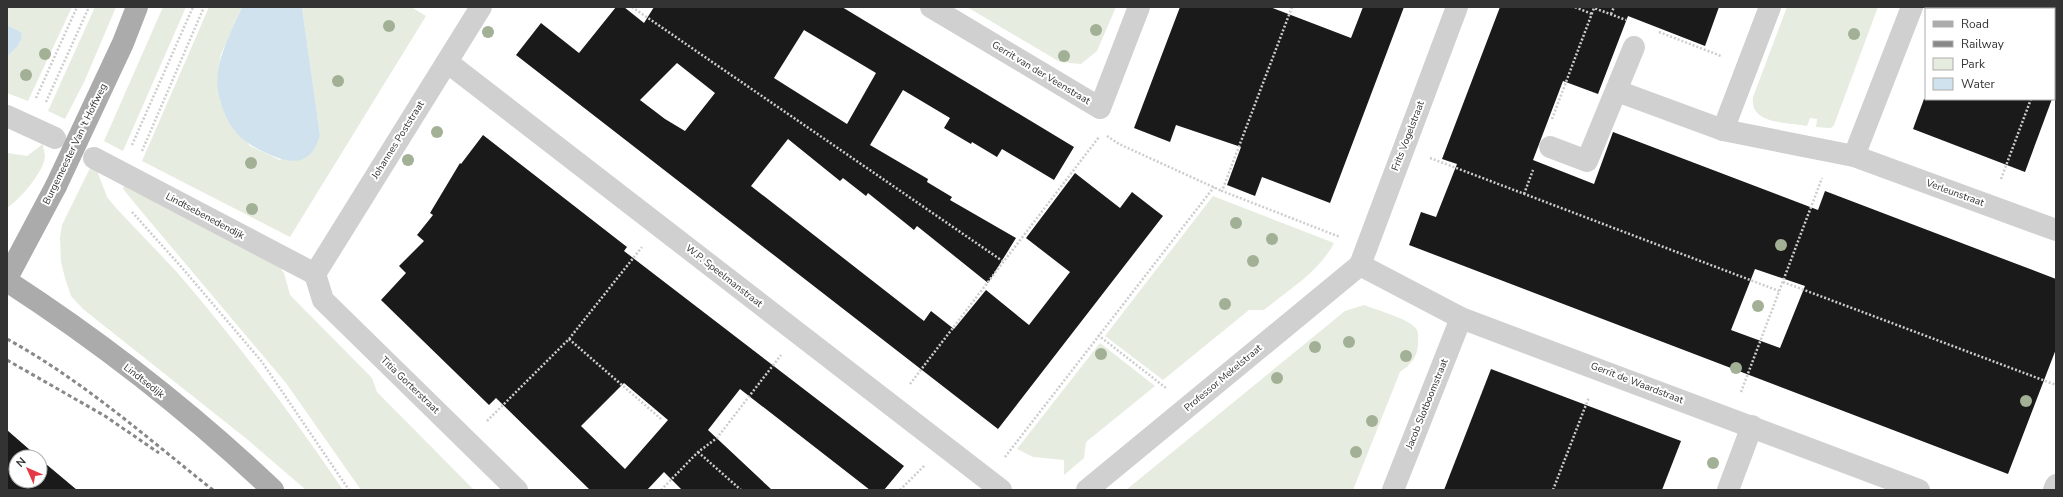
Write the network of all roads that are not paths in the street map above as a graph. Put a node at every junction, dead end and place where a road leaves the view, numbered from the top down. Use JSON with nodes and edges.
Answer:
{"nodes":[{"id":1,"x":138,"y":7,"type":"edge"},
{"id":2,"x":481,"y":7,"type":"edge"},
{"id":3,"x":931,"y":7,"type":"edge"},
{"id":4,"x":1139,"y":7,"type":"edge"},
{"id":5,"x":1457,"y":7,"type":"edge"},
{"id":6,"x":1770,"y":7,"type":"edge"},
{"id":7,"x":1912,"y":7,"type":"edge"},
{"id":8,"x":1634,"y":47,"type":"dead end"},
{"id":9,"x":447,"y":62,"type":"junction"},
{"id":10,"x":1617,"y":91,"type":"junction"},
{"id":11,"x":21,"y":122,"type":"edge"},
{"id":12,"x":1723,"y":130,"type":"junction"},
{"id":13,"x":55,"y":138,"type":"dead end"},
{"id":14,"x":1550,"y":147,"type":"dead end"},
{"id":15,"x":1854,"y":156,"type":"junction"},
{"id":16,"x":94,"y":158,"type":"dead end"},
{"id":17,"x":2056,"y":230,"type":"edge"},
{"id":18,"x":1363,"y":256,"type":"junction"},
{"id":19,"x":315,"y":274,"type":"junction"},
{"id":20,"x":7,"y":279,"type":"edge"},
{"id":21,"x":1461,"y":318,"type":"junction"},
{"id":22,"x":1752,"y":426,"type":"junction"},
{"id":23,"x":994,"y":485,"type":"edge"},
{"id":24,"x":2056,"y":485,"type":"edge"},
{"id":25,"x":273,"y":490,"type":"edge"},
{"id":26,"x":517,"y":490,"type":"edge"},
{"id":27,"x":1087,"y":490,"type":"edge"},
{"id":28,"x":1393,"y":490,"type":"edge"},
{"id":29,"x":1728,"y":490,"type":"edge"},
{"id":30,"x":1919,"y":490,"type":"edge"},
{"id":31,"x":2054,"y":490,"type":"edge"}],
"edges":[{"from":1,"to":20,"type":"main road","name":"Burgemeester Van 't Hoffweg","bridge":true},
{"from":2,"to":9,"type":"street","name":"Johannes Poststraat"},
{"from":3,"to":4,"type":"street","name":"Gerrit van der Veenstraat"},
{"from":5,"to":18,"type":"street","name":"Frits Vogelstraat"},
{"from":6,"to":12,"type":"street"},
{"from":7,"to":15,"type":"street"},
{"from":8,"to":10,"type":"street"},
{"from":9,"to":19,"type":"street","name":"Johannes Poststraat"},
{"from":9,"to":23,"type":"street","name":"W.P. Speelmanstraat"},
{"from":10,"to":12,"type":"street","name":"Verleunstraat"},
{"from":10,"to":14,"type":"street"},
{"from":11,"to":13,"type":"street"},
{"from":12,"to":15,"type":"street","name":"Verleunstraat"},
{"from":15,"to":17,"type":"street","name":"Verleunstraat"},
{"from":16,"to":19,"type":"street","name":"Lindtsebenedendijk"},
{"from":18,"to":21,"type":"street","name":"Gerrit de Waardstraat"},
{"from":18,"to":27,"type":"street","name":"Professor Mekelstraat"},
{"from":19,"to":26,"type":"street","name":"Titia Gorterstraat"},
{"from":20,"to":25,"type":"main road","name":"Lindtsedijk"},
{"from":21,"to":22,"type":"street","name":"Gerrit de Waardstraat"},
{"from":21,"to":28,"type":"street","name":"Jacob Slotboomstraat"},
{"from":22,"to":29,"type":"street"},
{"from":22,"to":30,"type":"street","name":"Gerrit de Waardstraat"},
{"from":24,"to":31,"type":"street"}]}
